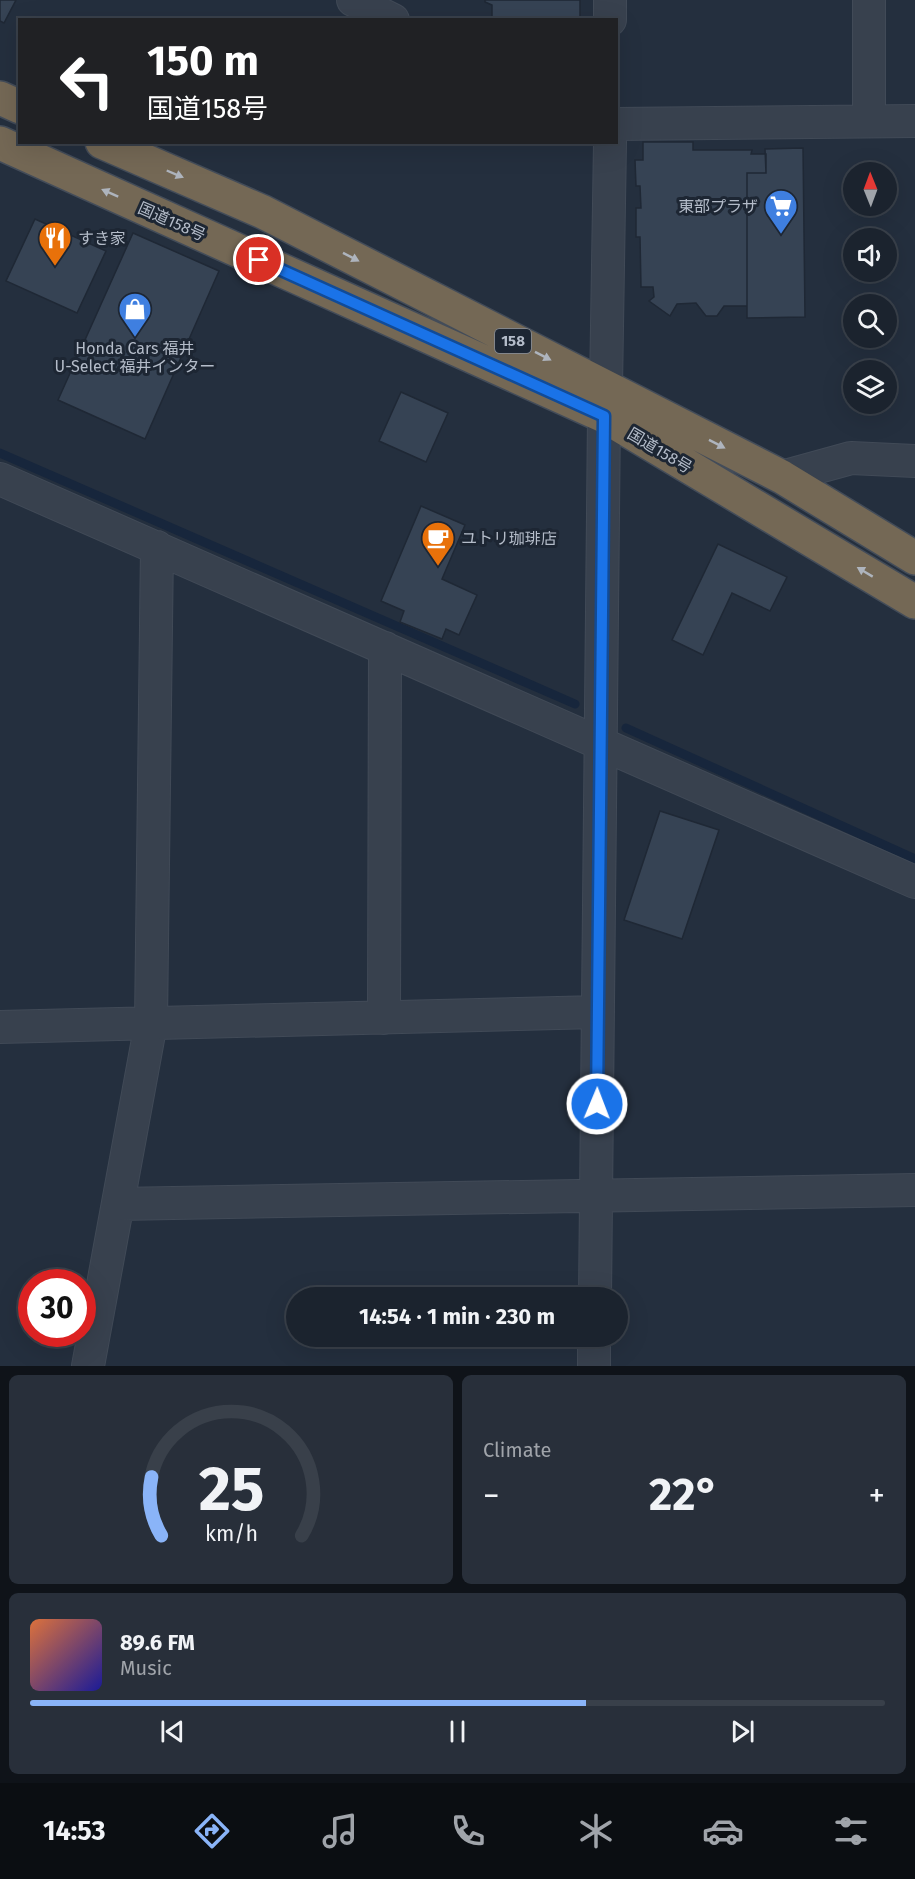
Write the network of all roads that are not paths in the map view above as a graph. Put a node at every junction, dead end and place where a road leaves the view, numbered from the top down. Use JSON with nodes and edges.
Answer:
{"nodes":[{"id":1,"x":353,"y":0,"type":"edge"},
{"id":2,"x":610,"y":0,"type":"edge"},
{"id":3,"x":869,"y":0,"type":"edge"},
{"id":4,"x":389,"y":18,"type":"edge"},
{"id":5,"x":610,"y":18,"type":"edge"},
{"id":6,"x":0,"y":98,"type":"edge"},
{"id":7,"x":18,"y":106,"type":"edge"},
{"id":8,"x":869,"y":121,"type":"junction"},
{"id":9,"x":915,"y":121,"type":"edge"},
{"id":10,"x":618,"y":124,"type":"edge"},
{"id":11,"x":0,"y":143,"type":"edge"},
{"id":12,"x":107,"y":144,"type":"edge"},
{"id":13,"x":610,"y":144,"type":"edge"},
{"id":14,"x":605,"y":402,"type":"junction"},
{"id":15,"x":915,"y":461,"type":"edge"},
{"id":16,"x":782,"y":477,"type":"junction"},
{"id":17,"x":0,"y":479,"type":"edge"},
{"id":18,"x":157,"y":547,"type":"junction"},
{"id":19,"x":915,"y":558,"type":"edge"},
{"id":20,"x":915,"y":602,"type":"edge"},
{"id":21,"x":385,"y":648,"type":"junction"},
{"id":22,"x":601,"y":745,"type":"junction"},
{"id":23,"x":915,"y":882,"type":"edge"},
{"id":24,"x":598,"y":1012,"type":"junction"},
{"id":25,"x":384,"y":1018,"type":"junction"},
{"id":26,"x":151,"y":1023,"type":"junction"},
{"id":27,"x":0,"y":1027,"type":"edge"},
{"id":28,"x":915,"y":1190,"type":"edge"},
{"id":29,"x":596,"y":1195,"type":"junction"},
{"id":30,"x":118,"y":1204,"type":"junction"},
{"id":31,"x":595,"y":1287,"type":"edge"},
{"id":32,"x":594,"y":1347,"type":"edge"},
{"id":33,"x":88,"y":1366,"type":"edge"},
{"id":34,"x":594,"y":1366,"type":"edge"}],
"edges":[{"from":1,"to":4,"type":"street"},
{"from":2,"to":5,"type":"street"},
{"from":3,"to":8,"type":"street"},
{"from":6,"to":7,"type":"highway"},
{"from":8,"to":9,"type":"street"},
{"from":8,"to":10,"type":"street"},
{"from":14,"to":11,"type":"highway","name":"国道158号","number":"158","one_way":true},
{"from":12,"to":14,"type":"highway","name":"国道158号","number":"158","one_way":true},
{"from":13,"to":14,"type":"street"},
{"from":14,"to":16,"type":"highway","name":"国道158号","number":"158","one_way":true},
{"from":20,"to":14,"type":"highway","name":"国道158号","number":"158","one_way":true},
{"from":14,"to":22,"type":"street"},
{"from":15,"to":16,"type":"street"},
{"from":16,"to":19,"type":"highway","name":"国道158号","number":"158"},
{"from":17,"to":18,"type":"street"},
{"from":18,"to":21,"type":"street"},
{"from":18,"to":26,"type":"street"},
{"from":21,"to":22,"type":"street"},
{"from":21,"to":25,"type":"street"},
{"from":22,"to":23,"type":"street"},
{"from":22,"to":24,"type":"street"},
{"from":24,"to":25,"type":"street"},
{"from":24,"to":29,"type":"street"},
{"from":25,"to":26,"type":"street"},
{"from":26,"to":27,"type":"street"},
{"from":26,"to":30,"type":"street"},
{"from":28,"to":29,"type":"street"},
{"from":29,"to":30,"type":"street"},
{"from":29,"to":31,"type":"street"},
{"from":30,"to":33,"type":"street"},
{"from":32,"to":34,"type":"street"}]}
